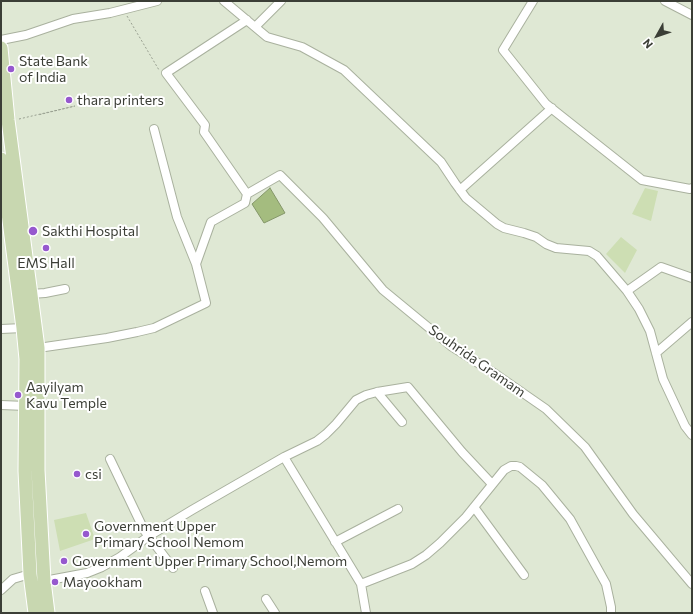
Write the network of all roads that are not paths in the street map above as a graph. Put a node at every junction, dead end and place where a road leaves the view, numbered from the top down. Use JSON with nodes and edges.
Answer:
{"nodes":[{"id":1,"x":157,"y":1,"type":"edge"},
{"id":2,"x":224,"y":1,"type":"edge"},
{"id":3,"x":281,"y":1,"type":"edge"},
{"id":4,"x":534,"y":1,"type":"edge"},
{"id":5,"x":665,"y":1,"type":"edge"},
{"id":6,"x":692,"y":15,"type":"edge"},
{"id":7,"x":248,"y":20,"type":"junction"},
{"id":8,"x":255,"y":27,"type":"junction"},
{"id":9,"x":1,"y":40,"type":"edge"},
{"id":10,"x":1,"y":48,"type":"edge"},
{"id":11,"x":552,"y":108,"type":"junction"},
{"id":12,"x":154,"y":129,"type":"dead end"},
{"id":13,"x":1,"y":159,"type":"edge"},
{"id":14,"x":692,"y":188,"type":"edge"},
{"id":15,"x":460,"y":190,"type":"junction"},
{"id":16,"x":247,"y":194,"type":"junction"},
{"id":17,"x":196,"y":264,"type":"junction"},
{"id":18,"x":692,"y":278,"type":"edge"},
{"id":19,"x":65,"y":289,"type":"dead end"},
{"id":20,"x":627,"y":291,"type":"junction"},
{"id":21,"x":31,"y":294,"type":"junction"},
{"id":22,"x":692,"y":322,"type":"edge"},
{"id":23,"x":23,"y":328,"type":"junction"},
{"id":24,"x":1,"y":329,"type":"edge"},
{"id":25,"x":38,"y":348,"type":"junction"},
{"id":26,"x":656,"y":353,"type":"junction"},
{"id":27,"x":377,"y":392,"type":"junction"},
{"id":28,"x":1,"y":405,"type":"edge"},
{"id":29,"x":26,"y":406,"type":"junction"},
{"id":30,"x":402,"y":422,"type":"dead end"},
{"id":31,"x":692,"y":435,"type":"edge"},
{"id":32,"x":284,"y":457,"type":"junction"},
{"id":33,"x":110,"y":459,"type":"dead end"},
{"id":34,"x":492,"y":484,"type":"junction"},
{"id":35,"x":474,"y":507,"type":"junction"},
{"id":36,"x":398,"y":509,"type":"dead end"},
{"id":37,"x":149,"y":536,"type":"junction"},
{"id":38,"x":335,"y":542,"type":"junction"},
{"id":39,"x":173,"y":568,"type":"dead end"},
{"id":40,"x":30,"y":574,"type":"junction"},
{"id":41,"x":524,"y":575,"type":"dead end"},
{"id":42,"x":44,"y":581,"type":"junction"},
{"id":43,"x":361,"y":584,"type":"junction"},
{"id":44,"x":692,"y":584,"type":"edge"},
{"id":45,"x":1,"y":590,"type":"edge"},
{"id":46,"x":205,"y":590,"type":"dead end"},
{"id":47,"x":266,"y":599,"type":"dead end"},
{"id":48,"x":35,"y":613,"type":"edge"},
{"id":49,"x":48,"y":613,"type":"edge"},
{"id":50,"x":213,"y":613,"type":"edge"},
{"id":51,"x":275,"y":613,"type":"edge"},
{"id":52,"x":366,"y":613,"type":"edge"},
{"id":53,"x":611,"y":613,"type":"edge"}],
"edges":[{"from":1,"to":9,"type":"street"},
{"from":2,"to":7,"type":"street"},
{"from":3,"to":8,"type":"street"},
{"from":4,"to":11,"type":"street"},
{"from":5,"to":6,"type":"street"},
{"from":7,"to":8,"type":"street"},
{"from":7,"to":16,"type":"street"},
{"from":8,"to":15,"type":"street"},
{"from":10,"to":21,"type":"main road"},
{"from":11,"to":14,"type":"street"},
{"from":11,"to":15,"type":"street"},
{"from":12,"to":17,"type":"street"},
{"from":13,"to":23,"type":"main road"},
{"from":15,"to":20,"type":"street"},
{"from":16,"to":17,"type":"street"},
{"from":16,"to":44,"type":"street","name":"Souhrida Gramam"},
{"from":17,"to":25,"type":"street"},
{"from":18,"to":20,"type":"street"},
{"from":19,"to":21,"type":"street"},
{"from":20,"to":26,"type":"street"},
{"from":21,"to":25,"type":"main road"},
{"from":22,"to":26,"type":"street"},
{"from":23,"to":24,"type":"street"},
{"from":23,"to":29,"type":"main road"},
{"from":25,"to":42,"type":"main road"},
{"from":26,"to":31,"type":"street"},
{"from":27,"to":30,"type":"street"},
{"from":27,"to":32,"type":"street"},
{"from":27,"to":34,"type":"street"},
{"from":28,"to":29,"type":"street"},
{"from":29,"to":40,"type":"main road"},
{"from":32,"to":37,"type":"street"},
{"from":32,"to":38,"type":"street"},
{"from":33,"to":37,"type":"street"},
{"from":34,"to":35,"type":"street"},
{"from":34,"to":53,"type":"street"},
{"from":35,"to":41,"type":"street"},
{"from":35,"to":43,"type":"street"},
{"from":36,"to":38,"type":"street"},
{"from":37,"to":39,"type":"street"},
{"from":37,"to":42,"type":"street"},
{"from":38,"to":43,"type":"street"},
{"from":40,"to":45,"type":"street"},
{"from":40,"to":48,"type":"main road"},
{"from":42,"to":49,"type":"main road"},
{"from":43,"to":52,"type":"street"},
{"from":46,"to":50,"type":"street"},
{"from":47,"to":51,"type":"street"}]}
